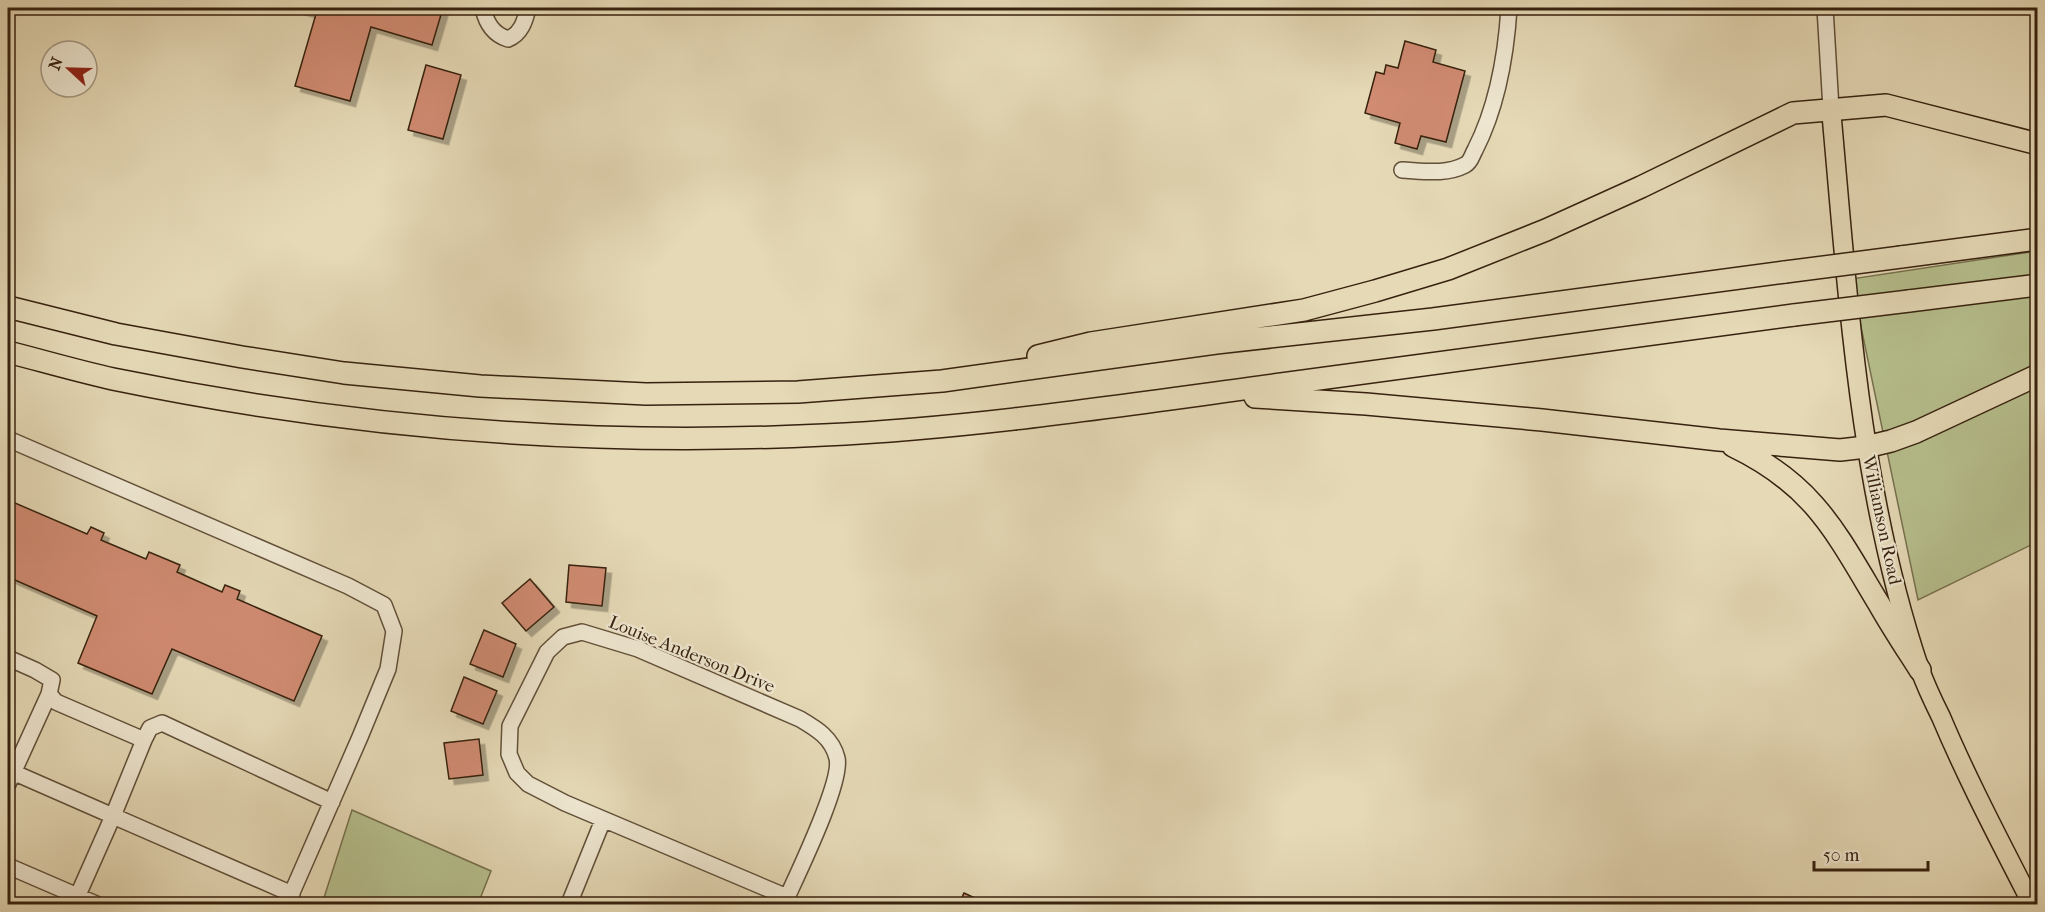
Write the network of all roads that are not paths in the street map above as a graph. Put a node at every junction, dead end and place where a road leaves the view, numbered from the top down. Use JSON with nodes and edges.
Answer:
{"nodes":[{"id":1,"x":483,"y":8,"type":"edge"},
{"id":2,"x":528,"y":8,"type":"edge"},
{"id":3,"x":1509,"y":8,"type":"edge"},
{"id":4,"x":1825,"y":8,"type":"edge"},
{"id":5,"x":1831,"y":109,"type":"junction"},
{"id":6,"x":2037,"y":144,"type":"edge"},
{"id":7,"x":1402,"y":170,"type":"dead end"},
{"id":8,"x":2037,"y":239,"type":"edge"},
{"id":9,"x":2037,"y":285,"type":"edge"},
{"id":10,"x":8,"y":307,"type":"edge"},
{"id":11,"x":8,"y":352,"type":"edge"},
{"id":12,"x":2037,"y":375,"type":"edge"},
{"id":13,"x":942,"y":381,"type":"junction"},
{"id":14,"x":1203,"y":395,"type":"junction"},
{"id":15,"x":8,"y":439,"type":"edge"},
{"id":16,"x":1719,"y":440,"type":"junction"},
{"id":17,"x":1866,"y":447,"type":"junction"},
{"id":18,"x":8,"y":658,"type":"edge"},
{"id":19,"x":1920,"y":670,"type":"junction"},
{"id":20,"x":49,"y":694,"type":"junction"},
{"id":21,"x":144,"y":740,"type":"junction"},
{"id":22,"x":9,"y":776,"type":"edge"},
{"id":23,"x":332,"y":802,"type":"junction"},
{"id":24,"x":113,"y":816,"type":"junction"},
{"id":25,"x":603,"y":820,"type":"junction"},
{"id":26,"x":8,"y":866,"type":"edge"},
{"id":27,"x":289,"y":899,"type":"edge"},
{"id":28,"x":75,"y":900,"type":"edge"},
{"id":29,"x":786,"y":901,"type":"edge"},
{"id":30,"x":96,"y":904,"type":"edge"},
{"id":31,"x":569,"y":904,"type":"edge"},
{"id":32,"x":2032,"y":904,"type":"edge"}],
"edges":[{"from":1,"to":2,"type":"street"},
{"from":3,"to":7,"type":"street"},
{"from":4,"to":5,"type":"street"},
{"from":5,"to":6,"type":"highway"},
{"from":5,"to":13,"type":"highway"},
{"from":5,"to":17,"type":"main road","name":"Williamson Road"},
{"from":8,"to":13,"type":"highway","bridge":true},
{"from":9,"to":14,"type":"highway","bridge":true},
{"from":10,"to":13,"type":"highway"},
{"from":11,"to":14,"type":"highway"},
{"from":12,"to":17,"type":"highway"},
{"from":14,"to":16,"type":"highway"},
{"from":15,"to":23,"type":"street"},
{"from":16,"to":17,"type":"highway"},
{"from":16,"to":19,"type":"highway"},
{"from":17,"to":19,"type":"main road","name":"Williamson Road"},
{"from":18,"to":20,"type":"street"},
{"from":19,"to":32,"type":"main road","name":"Williamson Road"},
{"from":20,"to":21,"type":"street"},
{"from":20,"to":22,"type":"street"},
{"from":21,"to":23,"type":"street"},
{"from":21,"to":24,"type":"street"},
{"from":22,"to":24,"type":"street"},
{"from":23,"to":27,"type":"street"},
{"from":24,"to":27,"type":"street"},
{"from":24,"to":28,"type":"street"},
{"from":25,"to":29,"type":"street","name":"Louise Anderson Drive"},
{"from":25,"to":29,"type":"street","name":"Louise Anderson Drive"},
{"from":25,"to":31,"type":"street"},
{"from":26,"to":28,"type":"street"},
{"from":28,"to":30,"type":"street"}]}
